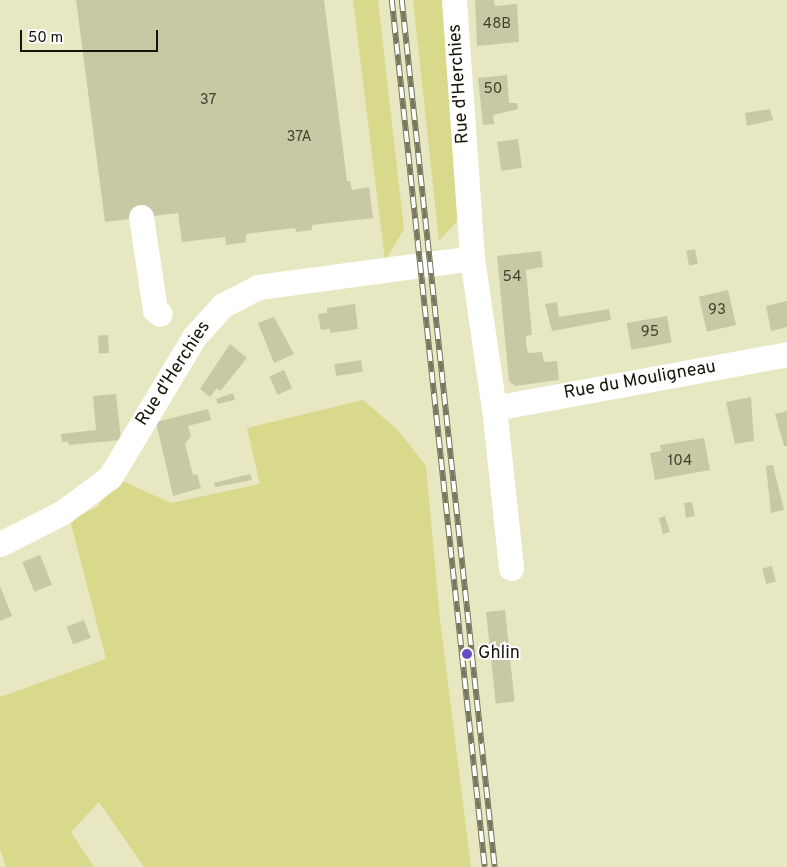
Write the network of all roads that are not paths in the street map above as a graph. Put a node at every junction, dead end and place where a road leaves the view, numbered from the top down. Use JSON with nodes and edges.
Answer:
{"nodes":[{"id":1,"x":454,"y":0,"type":"edge"},
{"id":2,"x":141,"y":217,"type":"dead end"},
{"id":3,"x":472,"y":258,"type":"junction"},
{"id":4,"x":160,"y":314,"type":"dead end"},
{"id":5,"x":787,"y":354,"type":"edge"},
{"id":6,"x":494,"y":408,"type":"junction"},
{"id":7,"x":0,"y":544,"type":"edge"},
{"id":8,"x":511,"y":568,"type":"dead end"}],
"edges":[{"from":1,"to":3,"type":"street","name":"Rue d'Herchies"},
{"from":2,"to":4,"type":"street"},
{"from":3,"to":6,"type":"street","name":"Rue d'Herchies"},
{"from":3,"to":7,"type":"street","name":"Rue d'Herchies"},
{"from":5,"to":6,"type":"street","name":"Rue du Mouligneau"},
{"from":6,"to":8,"type":"street","name":"Rue d'Herchies"}]}
